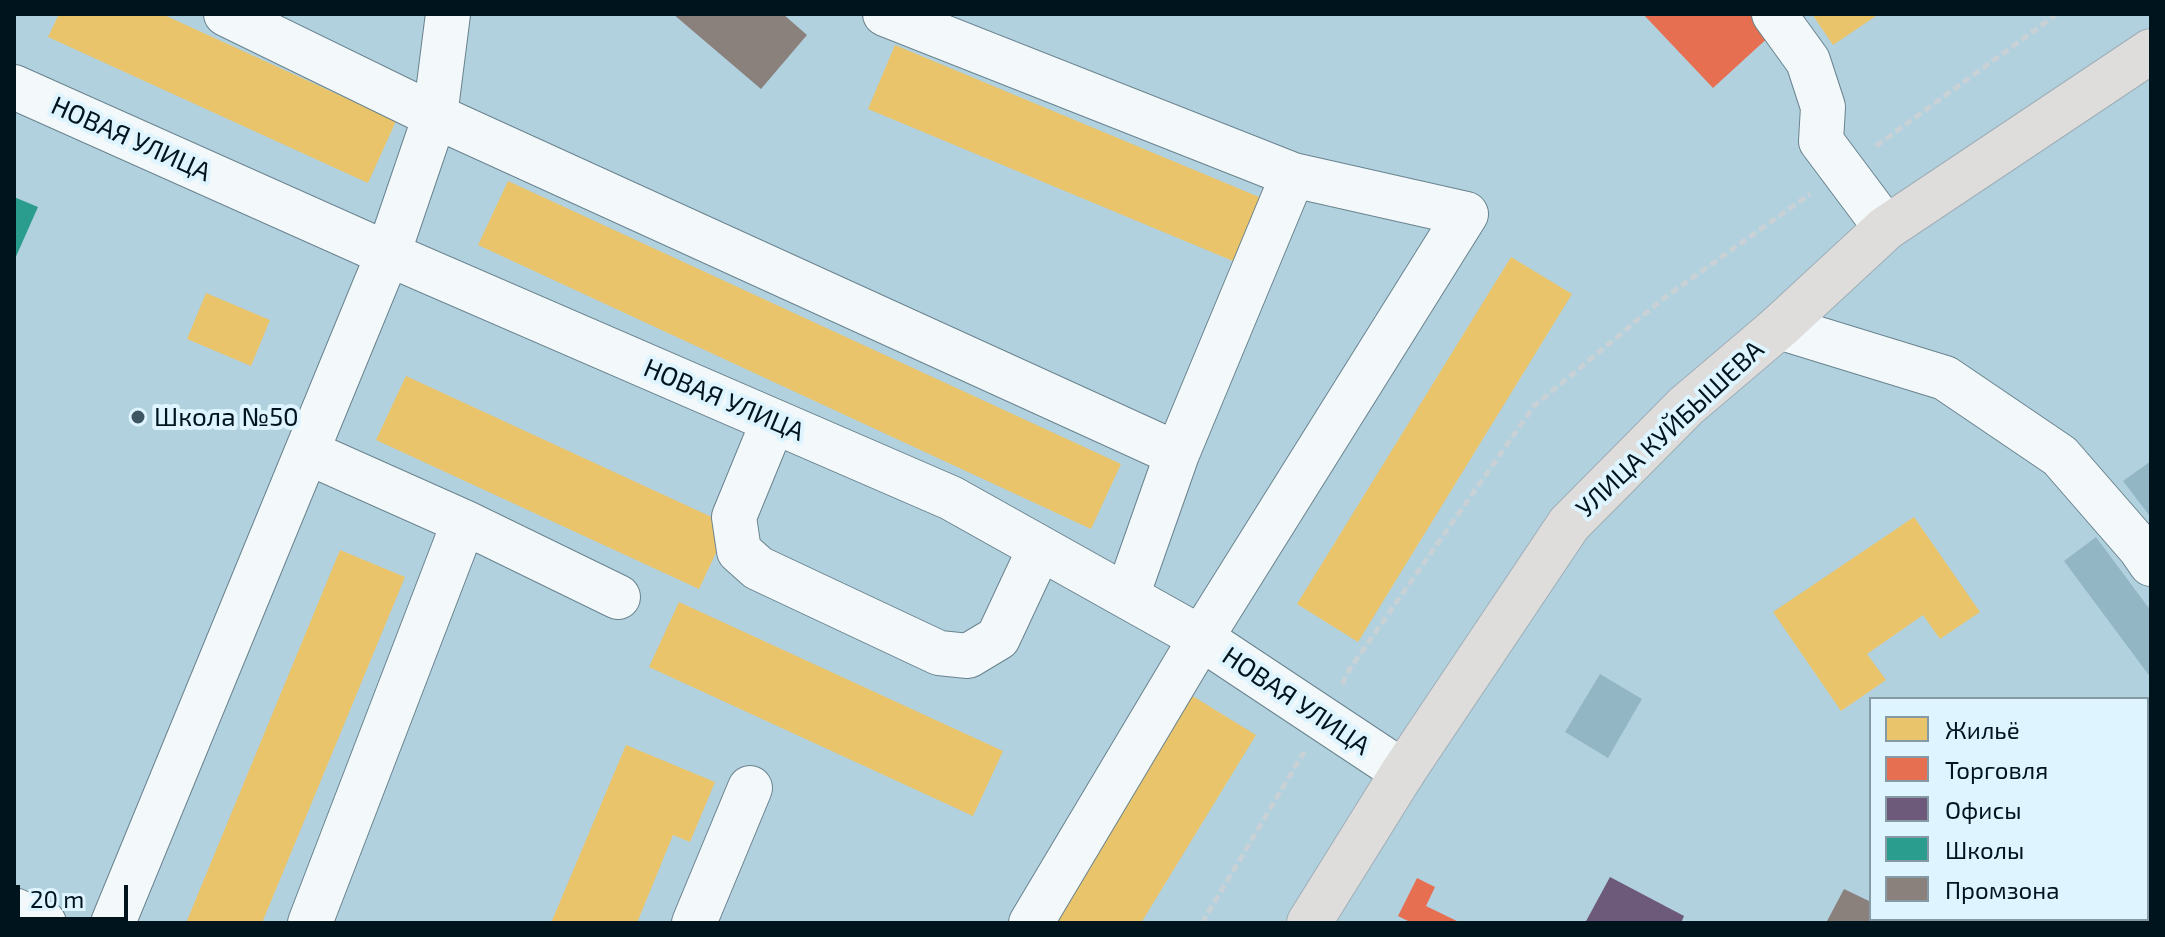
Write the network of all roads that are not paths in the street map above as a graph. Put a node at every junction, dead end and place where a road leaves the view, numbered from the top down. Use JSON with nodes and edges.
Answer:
{"nodes":[{"id":1,"x":226,"y":14,"type":"edge"},
{"id":2,"x":448,"y":14,"type":"edge"},
{"id":3,"x":885,"y":14,"type":"edge"},
{"id":4,"x":1774,"y":14,"type":"edge"},
{"id":5,"x":2151,"y":51,"type":"edge"},
{"id":6,"x":14,"y":87,"type":"edge"},
{"id":7,"x":435,"y":116,"type":"junction"},
{"id":8,"x":1293,"y":175,"type":"junction"},
{"id":9,"x":1886,"y":228,"type":"junction"},
{"id":10,"x":388,"y":254,"type":"junction"},
{"id":11,"x":1779,"y":327,"type":"junction"},
{"id":12,"x":773,"y":422,"type":"junction"},
{"id":13,"x":307,"y":452,"type":"junction"},
{"id":14,"x":1177,"y":454,"type":"junction"},
{"id":15,"x":464,"y":522,"type":"junction"},
{"id":16,"x":1040,"y":548,"type":"junction"},
{"id":17,"x":2147,"y":551,"type":"edge"},
{"id":18,"x":1127,"y":596,"type":"junction"},
{"id":19,"x":618,"y":597,"type":"dead end"},
{"id":20,"x":1201,"y":638,"type":"junction"},
{"id":21,"x":1403,"y":772,"type":"junction"},
{"id":22,"x":750,"y":788,"type":"dead end"},
{"id":23,"x":14,"y":910,"type":"edge"},
{"id":24,"x":44,"y":923,"type":"edge"},
{"id":25,"x":113,"y":923,"type":"edge"},
{"id":26,"x":310,"y":923,"type":"edge"},
{"id":27,"x":694,"y":923,"type":"edge"},
{"id":28,"x":1031,"y":923,"type":"edge"},
{"id":29,"x":1309,"y":923,"type":"edge"}],
"edges":[{"from":1,"to":7,"type":"street"},
{"from":2,"to":7,"type":"street"},
{"from":3,"to":8,"type":"street"},
{"from":4,"to":9,"type":"street"},
{"from":5,"to":9,"type":"main road","name":"УЛИЦА КУЙБЫШЕВА"},
{"from":6,"to":10,"type":"street","name":"НОВАЯ УЛИЦА"},
{"from":7,"to":10,"type":"street"},
{"from":7,"to":14,"type":"street"},
{"from":8,"to":14,"type":"street"},
{"from":8,"to":20,"type":"street"},
{"from":9,"to":11,"type":"main road","name":"УЛИЦА КУЙБЫШЕВА"},
{"from":10,"to":12,"type":"street","name":"НОВАЯ УЛИЦА"},
{"from":10,"to":13,"type":"street"},
{"from":11,"to":17,"type":"street"},
{"from":11,"to":21,"type":"main road","name":"УЛИЦА КУЙБЫШЕВА"},
{"from":12,"to":16,"type":"street","name":"НОВАЯ УЛИЦА"},
{"from":12,"to":16,"type":"street"},
{"from":13,"to":15,"type":"street"},
{"from":13,"to":25,"type":"street"},
{"from":14,"to":18,"type":"street"},
{"from":15,"to":19,"type":"street"},
{"from":15,"to":26,"type":"street"},
{"from":16,"to":18,"type":"street","name":"НОВАЯ УЛИЦА"},
{"from":18,"to":20,"type":"street","name":"НОВАЯ УЛИЦА"},
{"from":20,"to":21,"type":"street","name":"НОВАЯ УЛИЦА"},
{"from":20,"to":28,"type":"street"},
{"from":21,"to":29,"type":"main road","name":"УЛИЦА КУЙБЫШЕВА"},
{"from":22,"to":27,"type":"street"},
{"from":23,"to":24,"type":"street"}]}
